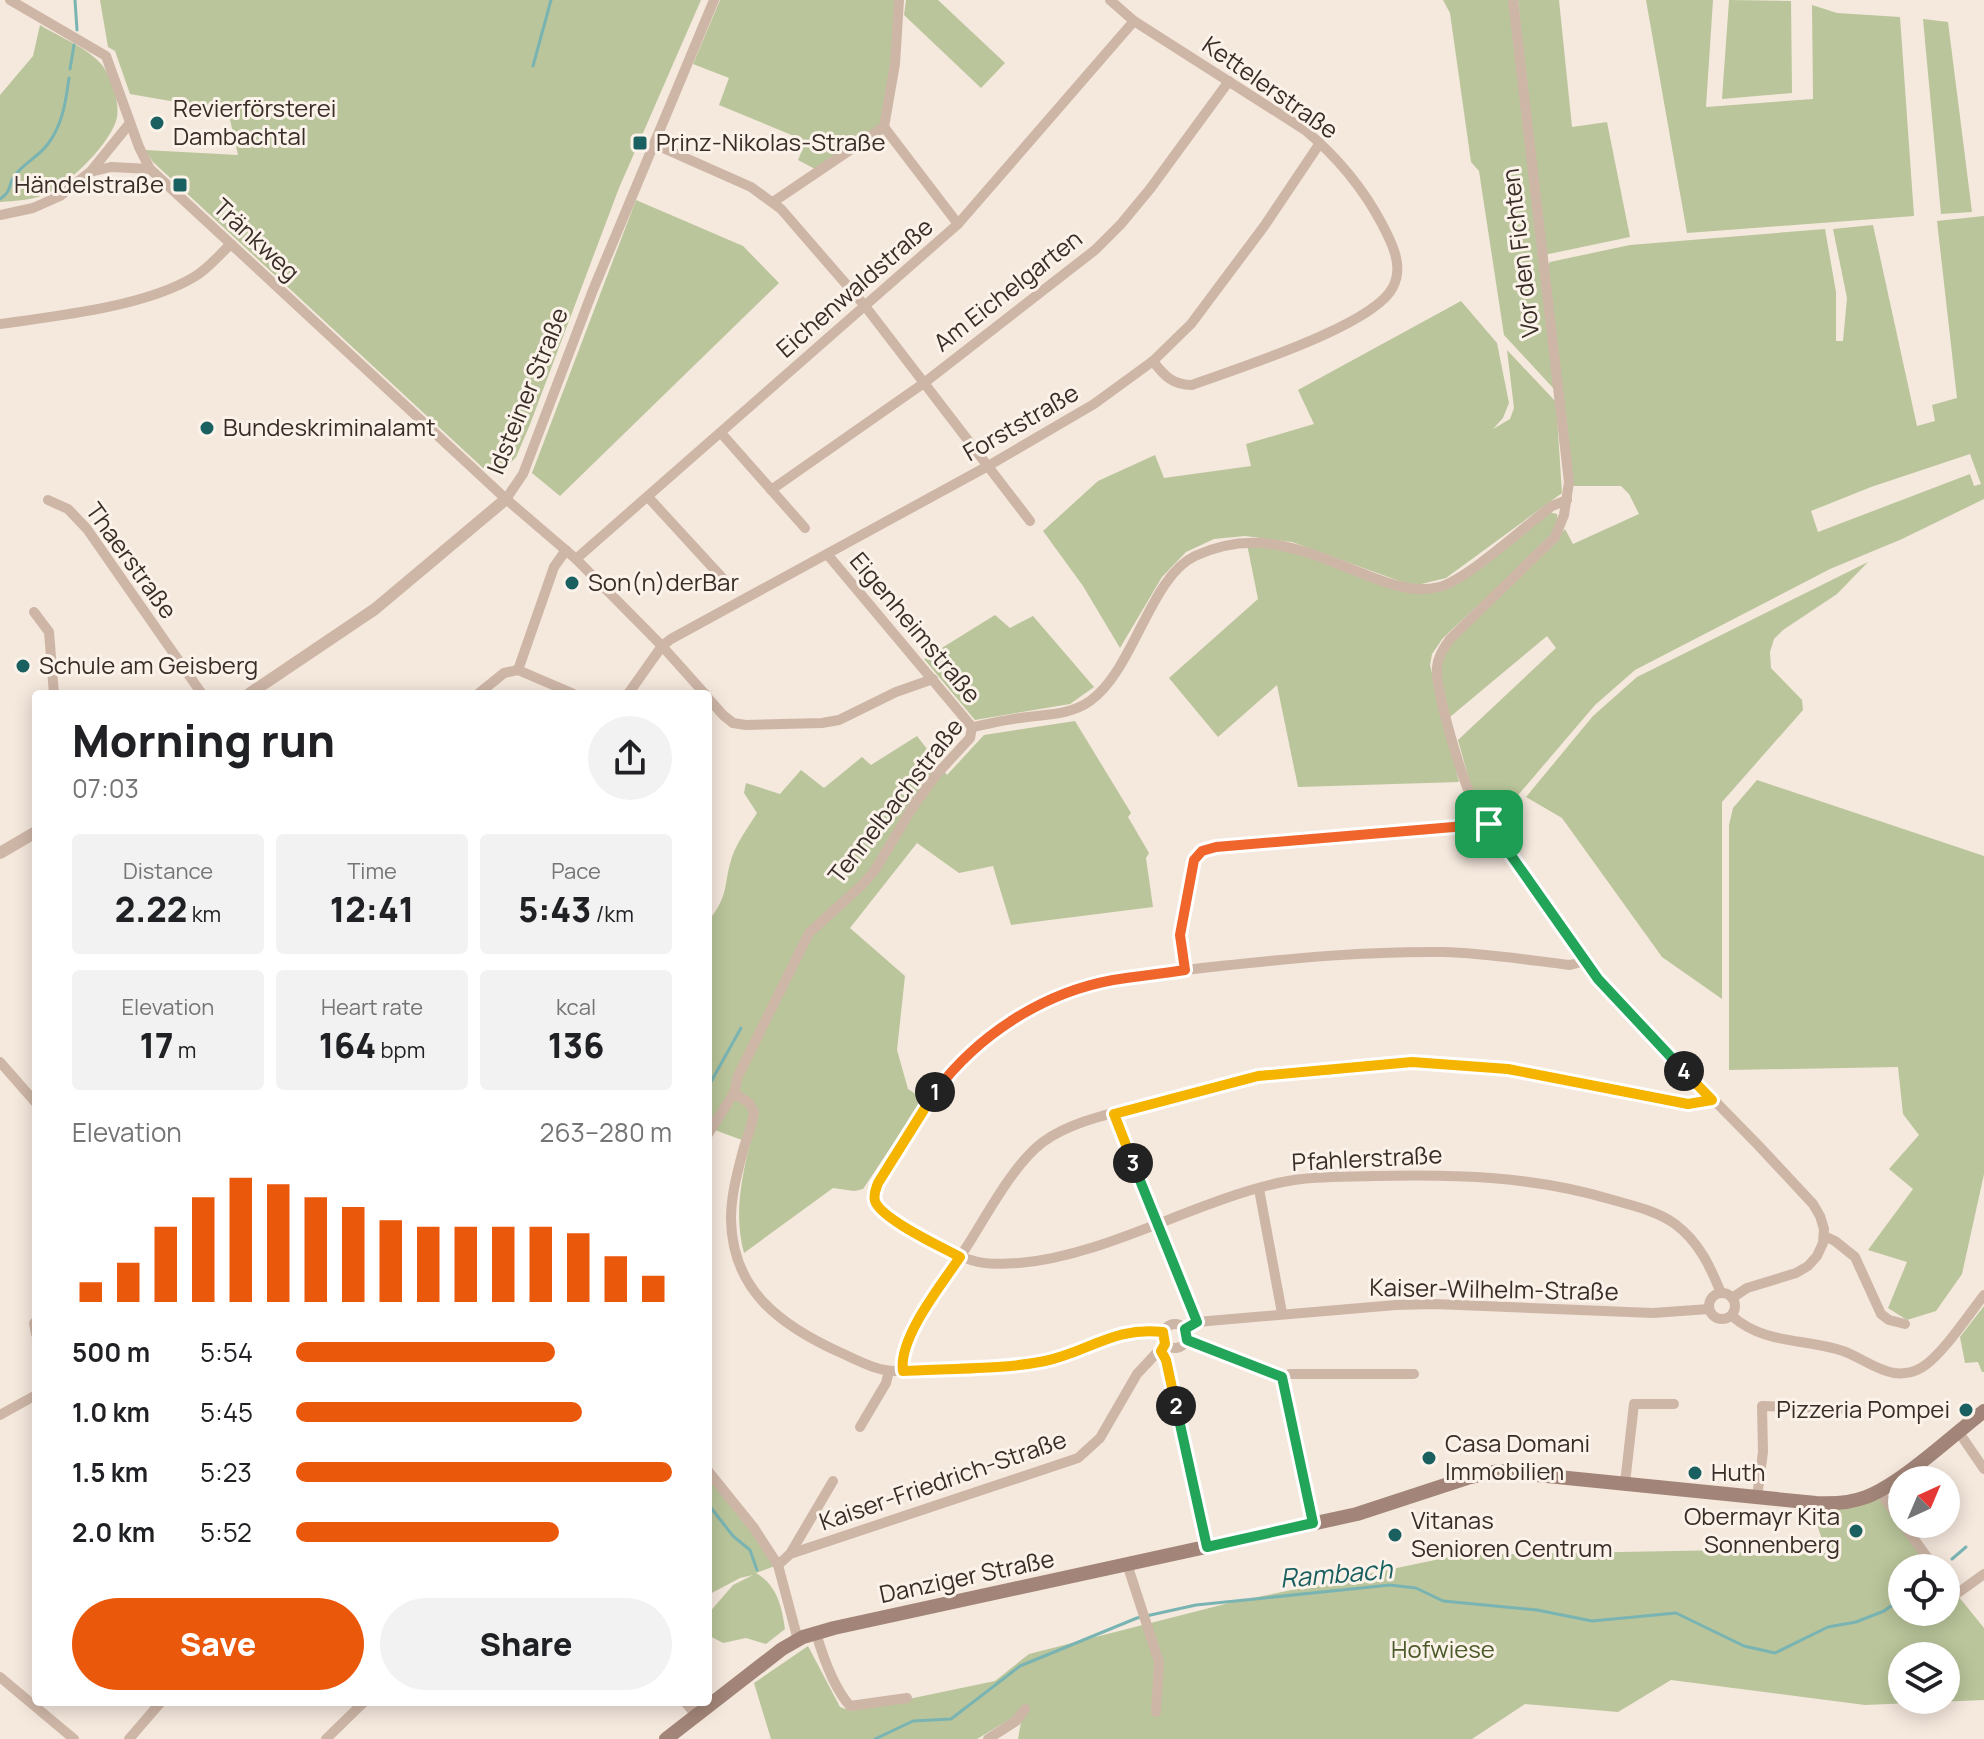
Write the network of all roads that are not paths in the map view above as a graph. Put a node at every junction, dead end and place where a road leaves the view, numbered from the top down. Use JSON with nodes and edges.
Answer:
{"nodes":[{"id":1,"x":10,"y":0,"type":"edge"},
{"id":2,"x":714,"y":0,"type":"edge"},
{"id":3,"x":899,"y":0,"type":"edge"},
{"id":4,"x":1110,"y":0,"type":"edge"},
{"id":5,"x":1513,"y":0,"type":"edge"},
{"id":6,"x":1134,"y":21,"type":"junction"},
{"id":7,"x":1229,"y":81,"type":"junction"},
{"id":8,"x":130,"y":123,"type":"junction"},
{"id":9,"x":884,"y":127,"type":"junction"},
{"id":10,"x":1320,"y":143,"type":"junction"},
{"id":11,"x":654,"y":144,"type":"junction"},
{"id":12,"x":150,"y":169,"type":"junction"},
{"id":13,"x":90,"y":172,"type":"junction"},
{"id":14,"x":773,"y":202,"type":"junction"},
{"id":15,"x":0,"y":215,"type":"edge"},
{"id":16,"x":958,"y":224,"type":"junction"},
{"id":17,"x":231,"y":244,"type":"junction"},
{"id":18,"x":865,"y":306,"type":"junction"},
{"id":19,"x":0,"y":324,"type":"edge"},
{"id":20,"x":1153,"y":361,"type":"junction"},
{"id":21,"x":924,"y":383,"type":"junction"},
{"id":22,"x":721,"y":433,"type":"junction"},
{"id":23,"x":988,"y":466,"type":"junction"},
{"id":24,"x":771,"y":490,"type":"junction"},
{"id":25,"x":648,"y":497,"type":"junction"},
{"id":26,"x":506,"y":499,"type":"junction"},
{"id":27,"x":48,"y":500,"type":"dead end"},
{"id":28,"x":1567,"y":500,"type":"junction"},
{"id":29,"x":1030,"y":521,"type":"dead end"},
{"id":30,"x":805,"y":528,"type":"dead end"},
{"id":31,"x":566,"y":550,"type":"junction"},
{"id":32,"x":827,"y":554,"type":"junction"},
{"id":33,"x":576,"y":559,"type":"junction"},
{"id":34,"x":726,"y":582,"type":"dead end"},
{"id":35,"x":34,"y":612,"type":"dead end"},
{"id":36,"x":662,"y":646,"type":"junction"},
{"id":37,"x":518,"y":670,"type":"junction"},
{"id":38,"x":933,"y":679,"type":"junction"},
{"id":39,"x":54,"y":690,"type":"edge"},
{"id":40,"x":199,"y":690,"type":"edge"},
{"id":41,"x":255,"y":690,"type":"edge"},
{"id":42,"x":483,"y":690,"type":"edge"},
{"id":43,"x":565,"y":690,"type":"edge"},
{"id":44,"x":631,"y":690,"type":"edge"},
{"id":45,"x":701,"y":690,"type":"edge"},
{"id":46,"x":712,"y":702,"type":"edge"},
{"id":47,"x":972,"y":727,"type":"junction"},
{"id":48,"x":1489,"y":824,"type":"junction"},
{"id":49,"x":32,"y":834,"type":"edge"},
{"id":50,"x":0,"y":853,"type":"edge"},
{"id":51,"x":1585,"y":961,"type":"junction"},
{"id":52,"x":1185,"y":970,"type":"junction"},
{"id":53,"x":0,"y":1062,"type":"edge"},
{"id":54,"x":734,"y":1093,"type":"junction"},
{"id":55,"x":32,"y":1098,"type":"edge"},
{"id":56,"x":1712,"y":1100,"type":"junction"},
{"id":57,"x":1114,"y":1114,"type":"junction"},
{"id":58,"x":712,"y":1128,"type":"edge"},
{"id":59,"x":1259,"y":1189,"type":"junction"},
{"id":60,"x":1157,"y":1223,"type":"junction"},
{"id":61,"x":1824,"y":1236,"type":"junction"},
{"id":62,"x":960,"y":1257,"type":"junction"},
{"id":63,"x":1721,"y":1293,"type":"junction"},
{"id":64,"x":1984,"y":1295,"type":"edge"},
{"id":65,"x":1732,"y":1298,"type":"junction"},
{"id":66,"x":1709,"y":1309,"type":"junction"},
{"id":67,"x":1282,"y":1313,"type":"junction"},
{"id":68,"x":1732,"y":1316,"type":"junction"},
{"id":69,"x":1197,"y":1322,"type":"junction"},
{"id":70,"x":1905,"y":1324,"type":"dead end"},
{"id":71,"x":1163,"y":1332,"type":"junction"},
{"id":72,"x":1186,"y":1334,"type":"junction"},
{"id":73,"x":1163,"y":1348,"type":"junction"},
{"id":74,"x":889,"y":1371,"type":"junction"},
{"id":75,"x":903,"y":1371,"type":"junction"},
{"id":76,"x":1414,"y":1374,"type":"dead end"},
{"id":77,"x":1282,"y":1377,"type":"junction"},
{"id":78,"x":32,"y":1397,"type":"edge"},
{"id":79,"x":1674,"y":1404,"type":"dead end"},
{"id":80,"x":1856,"y":1409,"type":"dead end"},
{"id":81,"x":1984,"y":1411,"type":"edge"},
{"id":82,"x":0,"y":1415,"type":"edge"},
{"id":83,"x":860,"y":1427,"type":"dead end"},
{"id":84,"x":1958,"y":1431,"type":"junction"},
{"id":85,"x":1984,"y":1469,"type":"edge"},
{"id":86,"x":712,"y":1476,"type":"edge"},
{"id":87,"x":833,"y":1481,"type":"dead end"},
{"id":88,"x":1625,"y":1483,"type":"junction"},
{"id":89,"x":1879,"y":1491,"type":"junction"},
{"id":90,"x":1757,"y":1497,"type":"junction"},
{"id":91,"x":1888,"y":1503,"type":"edge"},
{"id":92,"x":1313,"y":1523,"type":"junction"},
{"id":93,"x":1207,"y":1547,"type":"junction"},
{"id":94,"x":790,"y":1554,"type":"junction"},
{"id":95,"x":1127,"y":1564,"type":"junction"},
{"id":96,"x":778,"y":1565,"type":"junction"},
{"id":97,"x":1984,"y":1574,"type":"edge"},
{"id":98,"x":1960,"y":1591,"type":"edge"},
{"id":99,"x":816,"y":1633,"type":"junction"},
{"id":100,"x":798,"y":1640,"type":"junction"},
{"id":101,"x":0,"y":1677,"type":"edge"},
{"id":102,"x":907,"y":1698,"type":"dead end"},
{"id":103,"x":712,"y":1703,"type":"edge"},
{"id":104,"x":32,"y":1704,"type":"edge"},
{"id":105,"x":35,"y":1706,"type":"edge"},
{"id":106,"x":158,"y":1706,"type":"edge"},
{"id":107,"x":360,"y":1706,"type":"edge"},
{"id":108,"x":688,"y":1706,"type":"edge"},
{"id":109,"x":708,"y":1706,"type":"edge"},
{"id":110,"x":1025,"y":1709,"type":"dead end"},
{"id":111,"x":1156,"y":1712,"type":"dead end"},
{"id":112,"x":696,"y":1715,"type":"junction"},
{"id":113,"x":74,"y":1739,"type":"edge"},
{"id":114,"x":129,"y":1739,"type":"edge"},
{"id":115,"x":326,"y":1739,"type":"edge"},
{"id":116,"x":666,"y":1739,"type":"edge"},
{"id":117,"x":988,"y":1739,"type":"edge"}],
"edges":[{"from":1,"to":8,"type":"street","name":"Tränkweg"},
{"from":2,"to":11,"type":"street","name":"Idsteiner Straße"},
{"from":3,"to":9,"type":"street"},
{"from":4,"to":6,"type":"street","name":"Kettelerstraße"},
{"from":5,"to":28,"type":"street","name":"Vor den Fichten"},
{"from":6,"to":7,"type":"street","name":"Kettelerstraße"},
{"from":6,"to":16,"type":"street","name":"Eichenwaldstraße"},
{"from":7,"to":10,"type":"street","name":"Kettelerstraße"},
{"from":7,"to":21,"type":"street","name":"Am Eichelgarten"},
{"from":8,"to":12,"type":"street","name":"Tränkweg"},
{"from":8,"to":13,"type":"street"},
{"from":9,"to":14,"type":"street"},
{"from":9,"to":16,"type":"street"},
{"from":10,"to":20,"type":"street","name":"Forststraße"},
{"from":10,"to":20,"type":"street","name":"Kettelerstraße"},
{"from":11,"to":14,"type":"street"},
{"from":11,"to":26,"type":"street","name":"Idsteiner Straße"},
{"from":12,"to":13,"type":"street"},
{"from":12,"to":17,"type":"street","name":"Tränkweg"},
{"from":13,"to":15,"type":"street"},
{"from":14,"to":18,"type":"street"},
{"from":16,"to":18,"type":"street","name":"Eichenwaldstraße"},
{"from":17,"to":19,"type":"street"},
{"from":17,"to":26,"type":"street","name":"Tränkweg"},
{"from":18,"to":21,"type":"street"},
{"from":18,"to":22,"type":"street","name":"Eichenwaldstraße"},
{"from":20,"to":23,"type":"street","name":"Forststraße"},
{"from":21,"to":23,"type":"street"},
{"from":21,"to":24,"type":"street","name":"Am Eichelgarten"},
{"from":22,"to":24,"type":"street"},
{"from":22,"to":25,"type":"street","name":"Eichenwaldstraße"},
{"from":23,"to":29,"type":"street"},
{"from":23,"to":32,"type":"street","name":"Forststraße"},
{"from":24,"to":30,"type":"street"},
{"from":25,"to":33,"type":"street","name":"Eichenwaldstraße"},
{"from":25,"to":34,"type":"street"},
{"from":26,"to":31,"type":"street","name":"Tränkweg"},
{"from":26,"to":41,"type":"street","name":"Idsteiner Straße"},
{"from":27,"to":40,"type":"street","name":"Thaerstraße"},
{"from":28,"to":47,"type":"street","name":"Tennelbachstraße"},
{"from":28,"to":48,"type":"street","name":"Vor den Fichten"},
{"from":31,"to":33,"type":"street","name":"Tränkweg"},
{"from":31,"to":37,"type":"street"},
{"from":32,"to":36,"type":"street","name":"Forststraße"},
{"from":32,"to":38,"type":"street","name":"Eigenheimstraße"},
{"from":33,"to":36,"type":"street","name":"Tränkweg"},
{"from":35,"to":39,"type":"street"},
{"from":36,"to":44,"type":"street"},
{"from":36,"to":45,"type":"street","name":"Tränkweg"},
{"from":37,"to":42,"type":"street"},
{"from":37,"to":43,"type":"street"},
{"from":38,"to":46,"type":"street","name":"Tränkweg"},
{"from":38,"to":47,"type":"street","name":"Eigenheimstraße"},
{"from":47,"to":54,"type":"street","name":"Tennelbachstraße"},
{"from":48,"to":51,"type":"street","name":"Vor den Fichten"},
{"from":48,"to":52,"type":"street"},
{"from":49,"to":50,"type":"street"},
{"from":51,"to":52,"type":"street"},
{"from":51,"to":56,"type":"street","name":"Vor den Fichten"},
{"from":52,"to":62,"type":"street","name":"Pfahlerstraße"},
{"from":53,"to":55,"type":"street"},
{"from":54,"to":58,"type":"street","name":"Tennelbachstraße"},
{"from":54,"to":74,"type":"street"},
{"from":56,"to":57,"type":"street"},
{"from":56,"to":61,"type":"street","name":"Vor den Fichten"},
{"from":57,"to":60,"type":"street"},
{"from":57,"to":62,"type":"street"},
{"from":59,"to":60,"type":"street","name":"Pfahlerstraße"},
{"from":59,"to":63,"type":"street","name":"Pfahlerstraße"},
{"from":59,"to":67,"type":"street"},
{"from":60,"to":62,"type":"street","name":"Pfahlerstraße"},
{"from":60,"to":69,"type":"street"},
{"from":61,"to":65,"type":"street"},
{"from":61,"to":70,"type":"street"},
{"from":62,"to":75,"type":"street"},
{"from":63,"to":65,"type":"street"},
{"from":63,"to":66,"type":"street"},
{"from":64,"to":68,"type":"street"},
{"from":65,"to":68,"type":"street"},
{"from":66,"to":67,"type":"street","name":"Kaiser-Wilhelm-Straße"},
{"from":66,"to":68,"type":"street"},
{"from":67,"to":69,"type":"street","name":"Kaiser-Wilhelm-Straße"},
{"from":69,"to":72,"type":"street","name":"Kaiser-Wilhelm-Straße"},
{"from":71,"to":72,"type":"street"},
{"from":71,"to":73,"type":"street"},
{"from":71,"to":75,"type":"street"},
{"from":72,"to":73,"type":"street"},
{"from":72,"to":77,"type":"street"},
{"from":73,"to":93,"type":"street"},
{"from":73,"to":94,"type":"street","name":"Kaiser-Friedrich-Straße"},
{"from":74,"to":75,"type":"street"},
{"from":74,"to":83,"type":"street"},
{"from":76,"to":77,"type":"street"},
{"from":77,"to":92,"type":"street"},
{"from":78,"to":82,"type":"street"},
{"from":79,"to":88,"type":"street"},
{"from":80,"to":90,"type":"street"},
{"from":81,"to":84,"type":"main road","name":"Danziger Straße"},
{"from":84,"to":85,"type":"street"},
{"from":84,"to":89,"type":"main road","name":"Danziger Straße"},
{"from":86,"to":96,"type":"street"},
{"from":87,"to":94,"type":"street"},
{"from":88,"to":90,"type":"main road","name":"Danziger Straße"},
{"from":88,"to":92,"type":"main road","name":"Danziger Straße"},
{"from":89,"to":90,"type":"main road","name":"Danziger Straße"},
{"from":89,"to":91,"type":"street"},
{"from":92,"to":93,"type":"main road","name":"Danziger Straße"},
{"from":93,"to":95,"type":"main road","name":"Danziger Straße"},
{"from":94,"to":96,"type":"street","name":"Kaiser-Friedrich-Straße"},
{"from":95,"to":99,"type":"main road","name":"Danziger Straße"},
{"from":95,"to":111,"type":"street"},
{"from":96,"to":100,"type":"street"},
{"from":97,"to":98,"type":"street"},
{"from":99,"to":100,"type":"main road","name":"Danziger Straße"},
{"from":99,"to":102,"type":"street"},
{"from":100,"to":103,"type":"main road","name":"Danziger Straße"},
{"from":101,"to":104,"type":"street"},
{"from":105,"to":113,"type":"street"},
{"from":106,"to":114,"type":"street"},
{"from":107,"to":115,"type":"street"},
{"from":108,"to":112,"type":"street"},
{"from":109,"to":112,"type":"main road","name":"Danziger Straße"},
{"from":110,"to":117,"type":"street"},
{"from":112,"to":116,"type":"main road","name":"Danziger Straße"}]}
